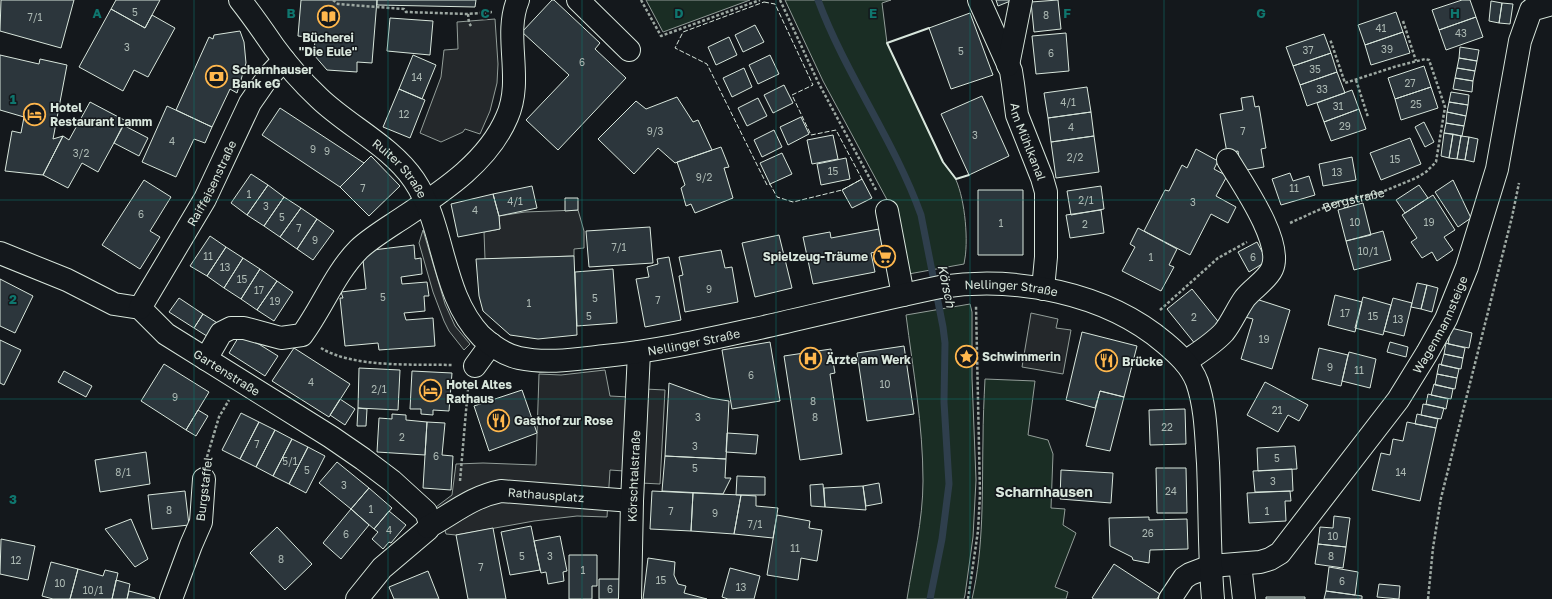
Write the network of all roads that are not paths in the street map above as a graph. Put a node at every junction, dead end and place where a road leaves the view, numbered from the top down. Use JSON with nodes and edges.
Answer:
{"nodes":[{"id":1,"x":240,"y":0,"type":"edge"},
{"id":2,"x":578,"y":0,"type":"edge"},
{"id":3,"x":979,"y":0,"type":"edge"},
{"id":4,"x":1021,"y":0,"type":"edge"},
{"id":5,"x":1552,"y":4,"type":"edge"},
{"id":6,"x":516,"y":5,"type":"edge"},
{"id":7,"x":628,"y":50,"type":"dead end"},
{"id":8,"x":284,"y":60,"type":"junction"},
{"id":9,"x":1008,"y":65,"type":"junction"},
{"id":10,"x":1228,"y":160,"type":"dead end"},
{"id":11,"x":426,"y":202,"type":"junction"},
{"id":12,"x":887,"y":211,"type":"road end"},
{"id":13,"x":0,"y":253,"type":"edge"},
{"id":14,"x":1043,"y":289,"type":"junction"},
{"id":15,"x":903,"y":295,"type":"junction"},
{"id":16,"x":140,"y":308,"type":"junction"},
{"id":17,"x":491,"y":344,"type":"junction"},
{"id":18,"x":639,"y":352,"type":"junction"},
{"id":19,"x":520,"y":358,"type":"joint"},
{"id":20,"x":206,"y":359,"type":"junction"},
{"id":21,"x":1185,"y":362,"type":"junction"},
{"id":22,"x":476,"y":366,"type":"road end"},
{"id":23,"x":204,"y":479,"type":"road end"},
{"id":24,"x":632,"y":501,"type":"junction"},
{"id":25,"x":428,"y":527,"type":"junction"},
{"id":26,"x":1240,"y":564,"type":"junction"},
{"id":27,"x":1211,"y":566,"type":"junction"},
{"id":28,"x":171,"y":599,"type":"edge"},
{"id":29,"x":357,"y":599,"type":"edge"},
{"id":30,"x":630,"y":599,"type":"edge"},
{"id":31,"x":1170,"y":599,"type":"edge"},
{"id":32,"x":1213,"y":599,"type":"edge"},
{"id":33,"x":1244,"y":599,"type":"edge"}],
"edges":[{"from":1,"to":8,"type":"street","name":"Ruiter Straße"},
{"from":2,"to":7,"type":"street"},
{"from":3,"to":9,"type":"street","name":"Am Mühlkanal"},
{"from":4,"to":9,"type":"street"},
{"from":5,"to":26,"type":"street","name":"Wagenmannsteige"},
{"from":6,"to":11,"type":"street"},
{"from":8,"to":11,"type":"street","name":"Ruiter Straße"},
{"from":8,"to":16,"type":"street","name":"Raiffeisenstraße"},
{"from":9,"to":14,"type":"street","name":"Am Mühlkanal"},
{"from":10,"to":21,"type":"street"},
{"from":11,"to":17,"type":"street","name":"Ruiter Straße"},
{"from":11,"to":20,"type":"street"},
{"from":12,"to":15,"type":"street"},
{"from":13,"to":16,"type":"street"},
{"from":14,"to":15,"type":"street","name":"Nellinger Straße"},
{"from":14,"to":21,"type":"street","name":"Nellinger Straße"},
{"from":15,"to":18,"type":"street","name":"Nellinger Straße"},
{"from":16,"to":20,"type":"street","name":"Gartenstraße"},
{"from":17,"to":19,"type":"street","name":"Ruiter Straße"},
{"from":17,"to":22,"type":"street"},
{"from":18,"to":19,"type":"street","name":"Nellinger Straße"},
{"from":18,"to":24,"type":"street","name":"Körschtalstraße"},
{"from":20,"to":25,"type":"street","name":"Gartenstraße"},
{"from":21,"to":27,"type":"street","name":"Nellinger Straße"},
{"from":23,"to":28,"type":"street","name":"Burgstaffel"},
{"from":24,"to":25,"type":"street","name":"Rathausplatz"},
{"from":24,"to":30,"type":"street","name":"Körschtalstraße"},
{"from":25,"to":29,"type":"street","name":"Rathausplatz"},
{"from":26,"to":27,"type":"street","name":"Wagenmannsteige"},
{"from":26,"to":33,"type":"street"},
{"from":27,"to":31,"type":"street"},
{"from":27,"to":32,"type":"street","name":"Nellinger Straße"}]}
